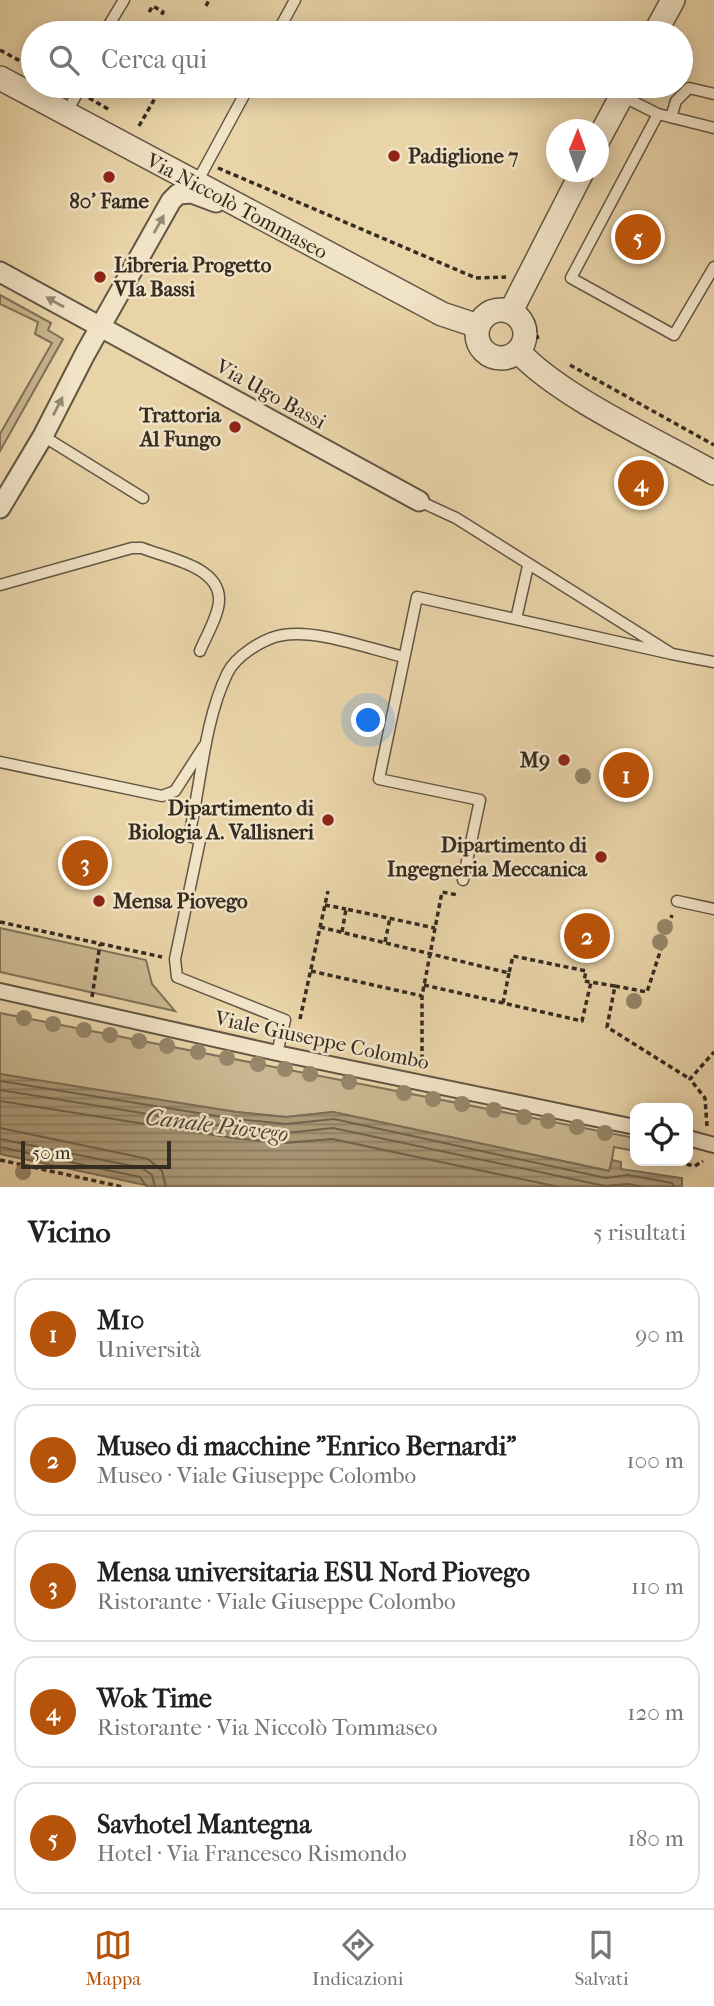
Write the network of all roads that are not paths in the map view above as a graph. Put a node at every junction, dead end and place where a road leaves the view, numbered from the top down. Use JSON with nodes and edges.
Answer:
{"nodes":[{"id":1,"x":124,"y":0,"type":"edge"},
{"id":2,"x":295,"y":0,"type":"edge"},
{"id":3,"x":673,"y":0,"type":"edge"},
{"id":4,"x":111,"y":21,"type":"edge"},
{"id":5,"x":284,"y":21,"type":"edge"},
{"id":6,"x":662,"y":21,"type":"edge"},
{"id":7,"x":0,"y":78,"type":"edge"},
{"id":8,"x":693,"y":89,"type":"edge"},
{"id":9,"x":21,"y":90,"type":"edge"},
{"id":10,"x":714,"y":94,"type":"edge"},
{"id":11,"x":36,"y":98,"type":"edge"},
{"id":12,"x":74,"y":98,"type":"edge"},
{"id":13,"x":243,"y":98,"type":"edge"},
{"id":14,"x":620,"y":98,"type":"edge"},
{"id":15,"x":634,"y":98,"type":"edge"},
{"id":16,"x":679,"y":98,"type":"edge"},
{"id":17,"x":65,"y":114,"type":"junction"},
{"id":18,"x":658,"y":114,"type":"junction"},
{"id":19,"x":671,"y":117,"type":"junction"},
{"id":20,"x":609,"y":119,"type":"edge"},
{"id":21,"x":714,"y":128,"type":"edge"},
{"id":22,"x":578,"y":182,"type":"edge"},
{"id":23,"x":196,"y":184,"type":"junction"},
{"id":24,"x":229,"y":201,"type":"junction"},
{"id":25,"x":714,"y":267,"type":"edge"},
{"id":26,"x":4,"y":274,"type":"edge"},
{"id":27,"x":521,"y":313,"type":"junction"},
{"id":28,"x":102,"y":326,"type":"junction"},
{"id":29,"x":478,"y":326,"type":"junction"},
{"id":30,"x":518,"y":351,"type":"junction"},
{"id":31,"x":43,"y":436,"type":"junction"},
{"id":32,"x":714,"y":473,"type":"edge"},
{"id":33,"x":143,"y":498,"type":"dead end"},
{"id":34,"x":419,"y":501,"type":"joint"},
{"id":35,"x":0,"y":508,"type":"edge"},
{"id":36,"x":528,"y":566,"type":"junction"},
{"id":37,"x":0,"y":585,"type":"edge"},
{"id":38,"x":516,"y":619,"type":"junction"},
{"id":39,"x":200,"y":651,"type":"dead end"},
{"id":40,"x":672,"y":653,"type":"junction"},
{"id":41,"x":404,"y":657,"type":"junction"},
{"id":42,"x":714,"y":662,"type":"edge"},
{"id":43,"x":206,"y":743,"type":"junction"},
{"id":44,"x":0,"y":762,"type":"edge"},
{"id":45,"x":463,"y":880,"type":"road end"},
{"id":46,"x":677,"y":901,"type":"road end"},
{"id":47,"x":714,"y":909,"type":"edge"},
{"id":48,"x":0,"y":991,"type":"edge"},
{"id":49,"x":277,"y":1053,"type":"junction"},
{"id":50,"x":630,"y":1126,"type":"edge"}],
"edges":[{"from":1,"to":4,"type":"lane"},
{"from":2,"to":5,"type":"lane"},
{"from":3,"to":6,"type":"street"},
{"from":7,"to":9,"type":"street","name":"Via Niccolò Tommaseo"},
{"from":8,"to":10,"type":"lane"},
{"from":11,"to":17,"type":"street","name":"Via Niccolò Tommaseo"},
{"from":12,"to":17,"type":"lane"},
{"from":13,"to":23,"type":"lane"},
{"from":14,"to":20,"type":"street"},
{"from":15,"to":18,"type":"lane"},
{"from":16,"to":19,"type":"lane"},
{"from":17,"to":23,"type":"street","name":"Via Niccolò Tommaseo"},
{"from":18,"to":19,"type":"lane"},
{"from":18,"to":25,"type":"lane"},
{"from":19,"to":21,"type":"lane"},
{"from":22,"to":27,"type":"street"},
{"from":23,"to":24,"type":"street","name":"Via Niccolò Tommaseo"},
{"from":28,"to":24,"type":"street","one_way":true},
{"from":24,"to":29,"type":"street","name":"Via Niccolò Tommaseo"},
{"from":28,"to":26,"type":"street","name":"Via Ugo Bassi","one_way":true},
{"from":27,"to":29,"type":"street"},
{"from":27,"to":30,"type":"street"},
{"from":31,"to":28,"type":"street","one_way":true},
{"from":28,"to":34,"type":"street","name":"Via Ugo Bassi"},
{"from":29,"to":30,"type":"street"},
{"from":30,"to":32,"type":"street"},
{"from":31,"to":33,"type":"lane"},
{"from":31,"to":35,"type":"street"},
{"from":34,"to":36,"type":"lane"},
{"from":36,"to":38,"type":"lane"},
{"from":36,"to":40,"type":"lane"},
{"from":37,"to":39,"type":"lane"},
{"from":38,"to":40,"type":"lane"},
{"from":38,"to":41,"type":"lane"},
{"from":40,"to":42,"type":"lane"},
{"from":41,"to":43,"type":"lane"},
{"from":41,"to":45,"type":"lane"},
{"from":43,"to":44,"type":"lane"},
{"from":43,"to":49,"type":"lane"},
{"from":46,"to":47,"type":"lane"},
{"from":48,"to":49,"type":"street","name":"Viale Giuseppe Colombo"},
{"from":49,"to":50,"type":"street","name":"Viale Giuseppe Colombo"}]}
